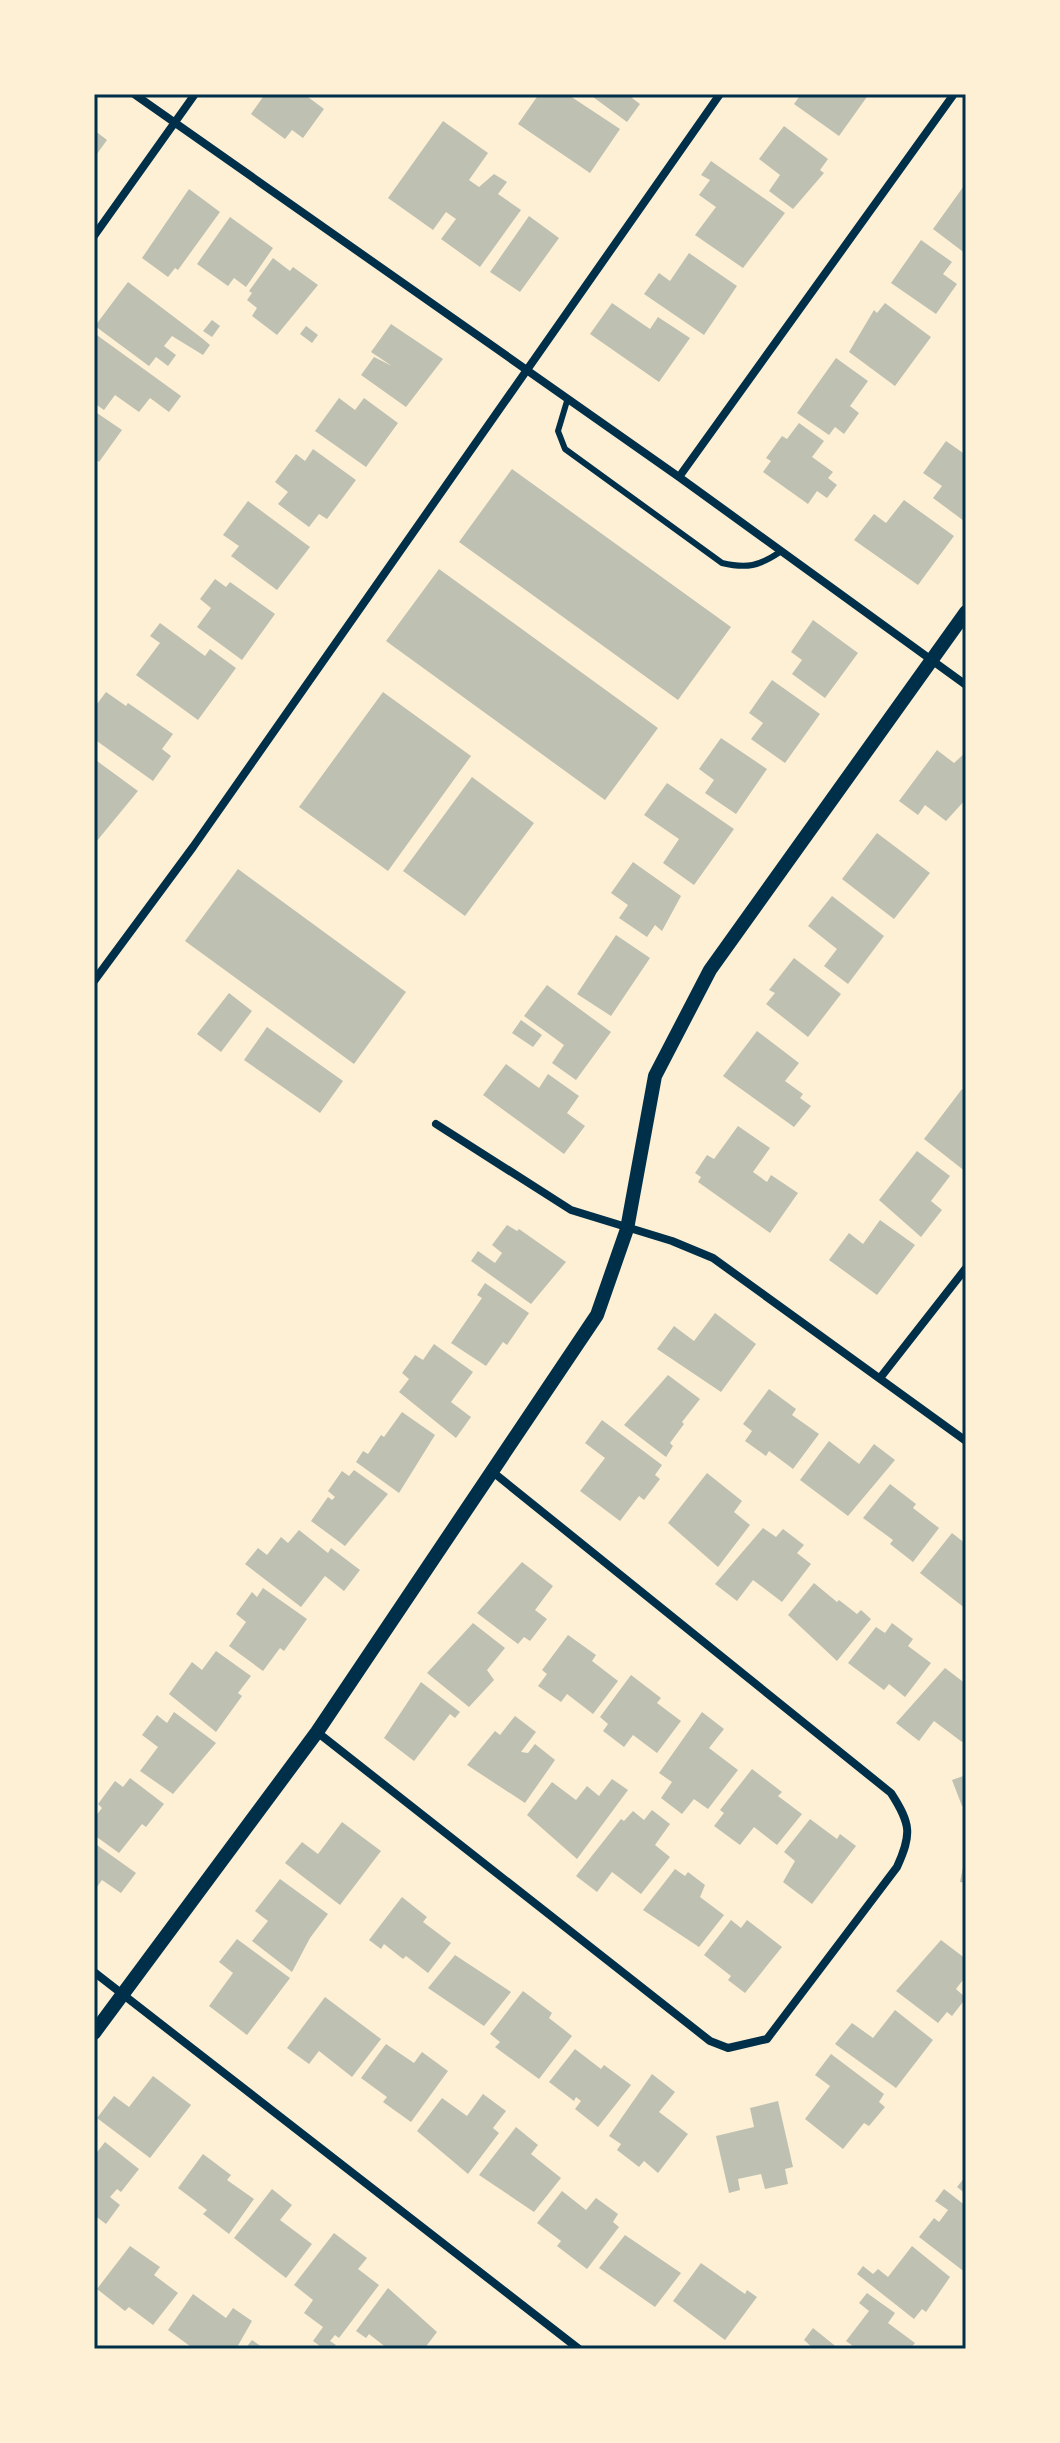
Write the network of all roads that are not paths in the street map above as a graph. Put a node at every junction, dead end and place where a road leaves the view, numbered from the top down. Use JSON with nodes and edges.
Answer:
{"nodes":[{"id":1,"x":134,"y":94,"type":"edge"},
{"id":2,"x":195,"y":94,"type":"edge"},
{"id":3,"x":720,"y":94,"type":"edge"},
{"id":4,"x":954,"y":94,"type":"edge"},
{"id":5,"x":174,"y":123,"type":"junction"},
{"id":6,"x":94,"y":236,"type":"edge"},
{"id":7,"x":525,"y":371,"type":"junction"},
{"id":8,"x":567,"y":401,"type":"junction"},
{"id":9,"x":679,"y":477,"type":"junction"},
{"id":10,"x":780,"y":552,"type":"junction"},
{"id":11,"x":966,"y":612,"type":"edge"},
{"id":12,"x":934,"y":659,"type":"junction"},
{"id":13,"x":966,"y":685,"type":"edge"},
{"id":14,"x":94,"y":981,"type":"edge"},
{"id":15,"x":436,"y":1124,"type":"dead end"},
{"id":16,"x":627,"y":1229,"type":"junction"},
{"id":17,"x":966,"y":1268,"type":"edge"},
{"id":18,"x":880,"y":1378,"type":"junction"},
{"id":19,"x":966,"y":1441,"type":"edge"},
{"id":20,"x":494,"y":1473,"type":"junction"},
{"id":21,"x":317,"y":1732,"type":"junction"},
{"id":22,"x":94,"y":1972,"type":"edge"},
{"id":23,"x":123,"y":1992,"type":"junction"},
{"id":24,"x":94,"y":2033,"type":"edge"},
{"id":25,"x":579,"y":2349,"type":"edge"}],
"edges":[{"from":1,"to":5,"type":"street"},
{"from":2,"to":5,"type":"street"},
{"from":3,"to":7,"type":"street"},
{"from":4,"to":9,"type":"street"},
{"from":5,"to":6,"type":"street"},
{"from":5,"to":7,"type":"street"},
{"from":7,"to":8,"type":"street"},
{"from":7,"to":14,"type":"street"},
{"from":8,"to":9,"type":"street"},
{"from":8,"to":10,"type":"lane"},
{"from":9,"to":10,"type":"street"},
{"from":10,"to":12,"type":"street"},
{"from":11,"to":12,"type":"street"},
{"from":12,"to":13,"type":"street"},
{"from":12,"to":16,"type":"street"},
{"from":15,"to":16,"type":"street"},
{"from":16,"to":18,"type":"street"},
{"from":16,"to":20,"type":"street"},
{"from":17,"to":18,"type":"street"},
{"from":18,"to":19,"type":"street"},
{"from":20,"to":21,"type":"street"},
{"from":20,"to":21,"type":"street"},
{"from":21,"to":23,"type":"street"},
{"from":22,"to":23,"type":"street"},
{"from":23,"to":24,"type":"street"},
{"from":23,"to":25,"type":"street"}]}
